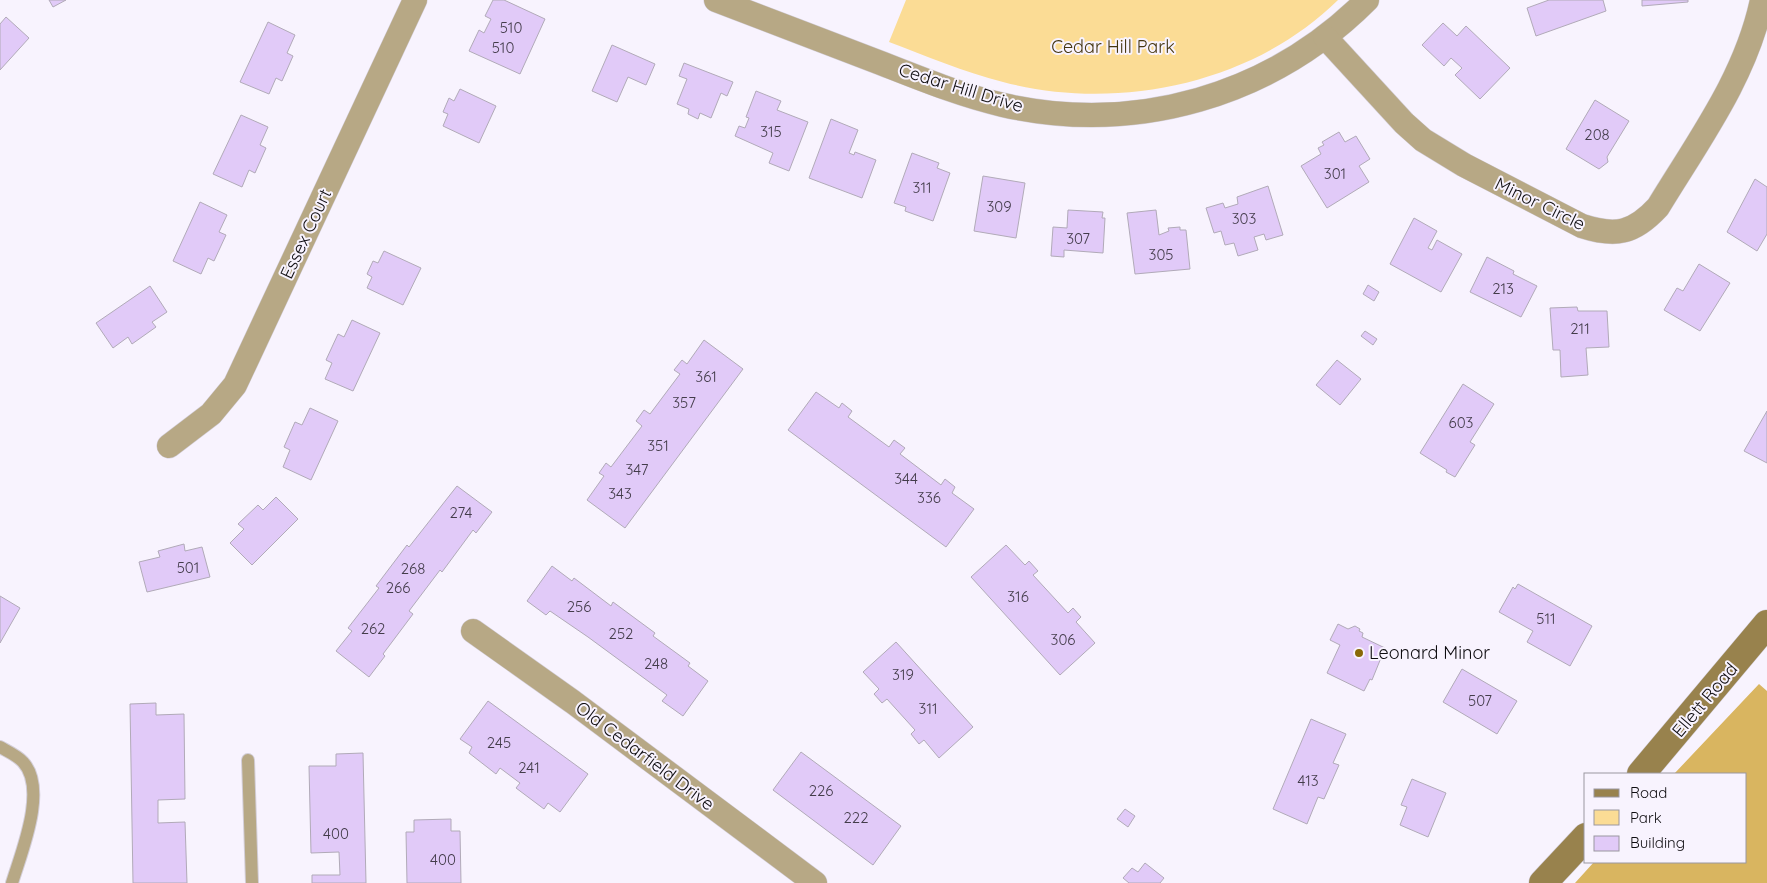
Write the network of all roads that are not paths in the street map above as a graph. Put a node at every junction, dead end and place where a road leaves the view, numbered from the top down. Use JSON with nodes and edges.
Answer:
{"nodes":[{"id":1,"x":415,"y":0,"type":"edge"},
{"id":2,"x":716,"y":0,"type":"edge"},
{"id":3,"x":1367,"y":0,"type":"edge"},
{"id":4,"x":1762,"y":0,"type":"edge"},
{"id":5,"x":1325,"y":37,"type":"junction"},
{"id":6,"x":169,"y":446,"type":"dead end"},
{"id":7,"x":1767,"y":624,"type":"edge"},
{"id":8,"x":473,"y":631,"type":"dead end"},
{"id":9,"x":0,"y":747,"type":"edge"},
{"id":10,"x":248,"y":760,"type":"dead end"},
{"id":11,"x":1642,"y":773,"type":"edge"},
{"id":12,"x":1584,"y":839,"type":"edge"},
{"id":13,"x":12,"y":883,"type":"edge"},
{"id":14,"x":252,"y":883,"type":"edge"},
{"id":15,"x":816,"y":883,"type":"edge"},
{"id":16,"x":1543,"y":883,"type":"edge"}],
"edges":[{"from":1,"to":6,"type":"street","name":"Essex Court"},
{"from":2,"to":5,"type":"street","name":"Cedar Hill Drive"},
{"from":3,"to":5,"type":"street","name":"Cedar Hill Drive"},
{"from":4,"to":5,"type":"street","name":"Minor Circle"},
{"from":7,"to":11,"type":"street","name":"Ellett Road"},
{"from":8,"to":15,"type":"street","name":"Old Cedarfield Drive"},
{"from":9,"to":13,"type":"lane"},
{"from":10,"to":14,"type":"lane"},
{"from":12,"to":16,"type":"street"}]}
